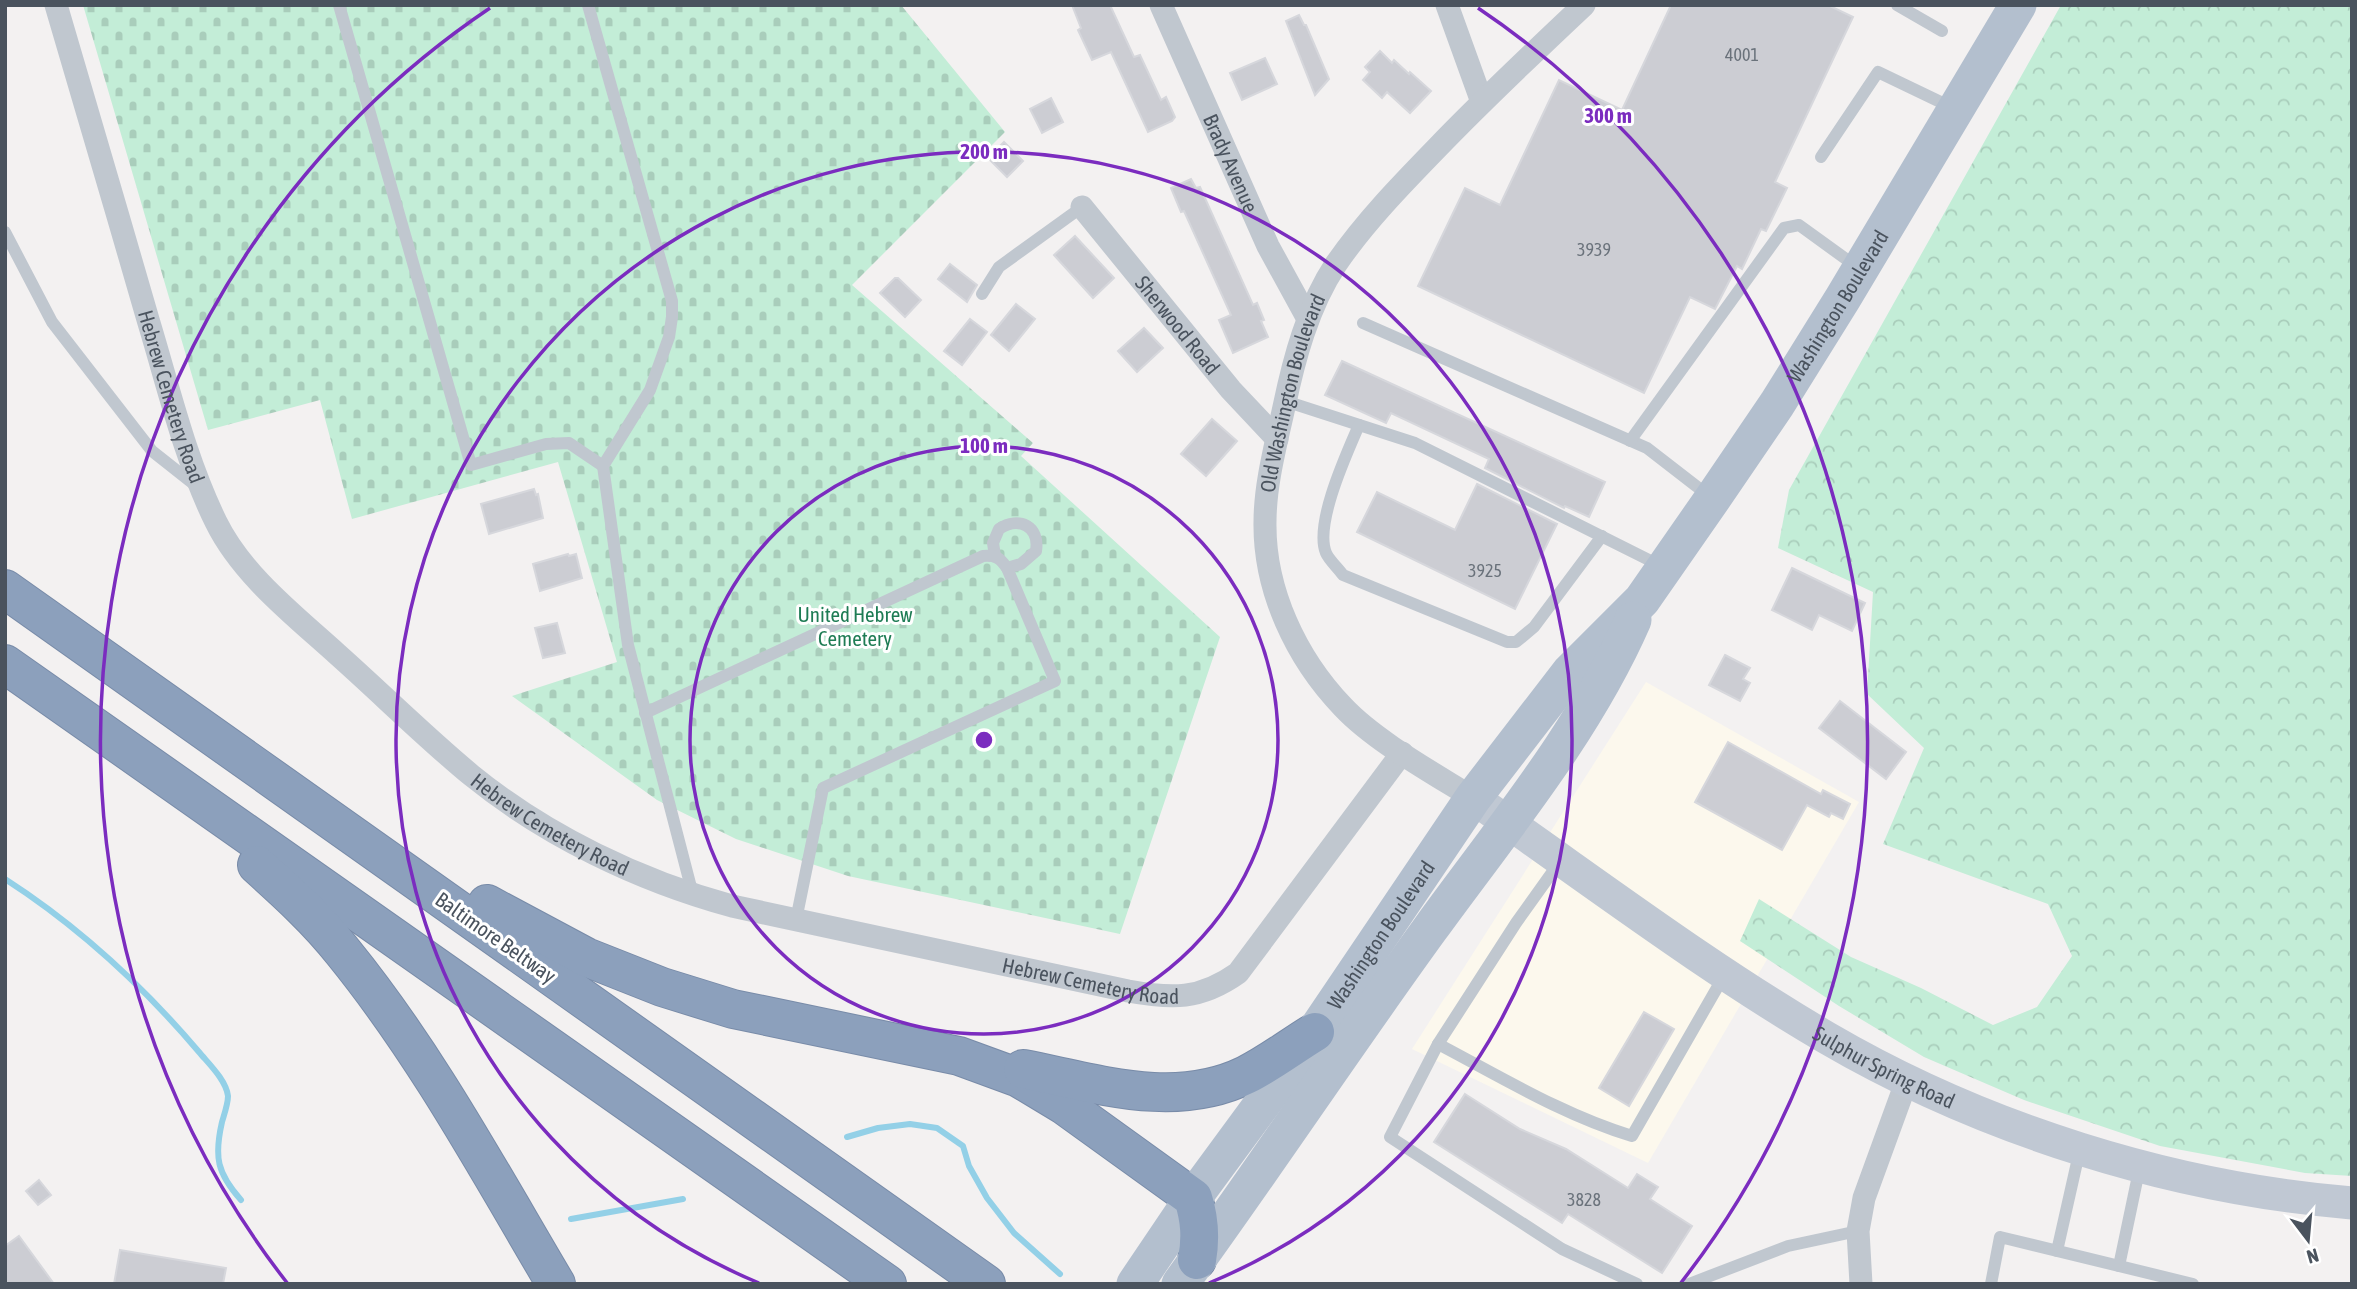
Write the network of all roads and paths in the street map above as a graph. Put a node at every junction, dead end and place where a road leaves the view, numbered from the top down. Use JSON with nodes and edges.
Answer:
{"nodes":[{"id":1,"x":56,"y":5,"type":"edge"},
{"id":2,"x":339,"y":5,"type":"edge"},
{"id":3,"x":589,"y":5,"type":"edge"},
{"id":4,"x":1161,"y":5,"type":"edge"},
{"id":5,"x":1447,"y":5,"type":"edge"},
{"id":6,"x":1584,"y":5,"type":"edge"},
{"id":7,"x":1897,"y":5,"type":"edge"},
{"id":8,"x":2018,"y":5,"type":"edge"},
{"id":9,"x":1942,"y":31,"type":"dead end"},
{"id":10,"x":1482,"y":102,"type":"junction"},
{"id":11,"x":1956,"y":110,"type":"junction"},
{"id":12,"x":1821,"y":157,"type":"dead end"},
{"id":13,"x":1082,"y":207,"type":"joint"},
{"id":14,"x":5,"y":232,"type":"edge"},
{"id":15,"x":1860,"y":269,"type":"junction"},
{"id":16,"x":982,"y":294,"type":"dead end"},
{"id":17,"x":1308,"y":318,"type":"junction"},
{"id":18,"x":1363,"y":323,"type":"dead end"},
{"id":19,"x":1285,"y":401,"type":"junction"},
{"id":20,"x":1359,"y":425,"type":"junction"},
{"id":21,"x":1277,"y":439,"type":"junction"},
{"id":22,"x":1630,"y":441,"type":"junction"},
{"id":23,"x":603,"y":466,"type":"junction"},
{"id":24,"x":201,"y":489,"type":"junction"},
{"id":25,"x":1713,"y":498,"type":"junction"},
{"id":26,"x":1602,"y":536,"type":"junction"},
{"id":27,"x":995,"y":556,"type":"junction"},
{"id":28,"x":1664,"y":567,"type":"junction"},
{"id":29,"x":1007,"y":568,"type":"junction"},
{"id":30,"x":5,"y":589,"type":"edge"},
{"id":31,"x":1642,"y":600,"type":"junction"},
{"id":32,"x":5,"y":664,"type":"edge"},
{"id":33,"x":645,"y":713,"type":"junction"},
{"id":34,"x":113,"y":739,"type":"junction"},
{"id":35,"x":1402,"y":753,"type":"junction"},
{"id":36,"x":290,"y":793,"type":"junction"},
{"id":37,"x":1473,"y":798,"type":"junction"},
{"id":38,"x":1507,"y":822,"type":"junction"},
{"id":39,"x":1561,"y":860,"type":"junction"},
{"id":40,"x":693,"y":895,"type":"junction"},
{"id":41,"x":796,"y":920,"type":"junction"},
{"id":42,"x":1725,"y":974,"type":"junction"},
{"id":43,"x":1315,"y":1031,"type":"junction"},
{"id":44,"x":1438,"y":1044,"type":"junction"},
{"id":45,"x":959,"y":1056,"type":"junction"},
{"id":46,"x":1907,"y":1080,"type":"junction"},
{"id":47,"x":2081,"y":1149,"type":"junction"},
{"id":48,"x":2140,"y":1166,"type":"junction"},
{"id":49,"x":1194,"y":1198,"type":"junction"},
{"id":50,"x":2352,"y":1203,"type":"edge"},
{"id":51,"x":1858,"y":1231,"type":"junction"},
{"id":52,"x":2057,"y":1251,"type":"junction"},
{"id":53,"x":2119,"y":1266,"type":"junction"},
{"id":54,"x":1189,"y":1272,"type":"edge"},
{"id":55,"x":556,"y":1284,"type":"edge"},
{"id":56,"x":887,"y":1284,"type":"edge"},
{"id":57,"x":986,"y":1284,"type":"edge"},
{"id":58,"x":1135,"y":1284,"type":"edge"},
{"id":59,"x":1637,"y":1284,"type":"edge"},
{"id":60,"x":1689,"y":1284,"type":"edge"},
{"id":61,"x":1861,"y":1284,"type":"edge"},
{"id":62,"x":1991,"y":1284,"type":"edge"},
{"id":63,"x":2193,"y":1284,"type":"edge"}],
"edges":[{"from":1,"to":24,"type":"street","name":"Hebrew Cemetery Road"},
{"from":2,"to":23,"type":"lane"},
{"from":3,"to":23,"type":"lane"},
{"from":4,"to":17,"type":"street","name":"Brady Avenue"},
{"from":5,"to":10,"type":"street"},
{"from":6,"to":10,"type":"street","name":"Old Washington Boulevard"},
{"from":7,"to":9,"type":"lane"},
{"from":8,"to":11,"type":"main road","name":"Washington Boulevard"},
{"from":10,"to":17,"type":"street","name":"Old Washington Boulevard"},
{"from":11,"to":12,"type":"lane"},
{"from":11,"to":15,"type":"main road","name":"Washington Boulevard"},
{"from":13,"to":16,"type":"lane"},
{"from":13,"to":21,"type":"street","name":"Sherwood Road"},
{"from":14,"to":24,"type":"lane"},
{"from":15,"to":22,"type":"lane"},
{"from":15,"to":25,"type":"main road","name":"Washington Boulevard"},
{"from":17,"to":19,"type":"street","name":"Old Washington Boulevard"},
{"from":18,"to":22,"type":"lane"},
{"from":19,"to":20,"type":"lane"},
{"from":19,"to":21,"type":"street","name":"Old Washington Boulevard"},
{"from":20,"to":26,"type":"lane"},
{"from":20,"to":26,"type":"lane"},
{"from":21,"to":35,"type":"street","name":"Old Washington Boulevard"},
{"from":22,"to":25,"type":"lane"},
{"from":23,"to":33,"type":"lane"},
{"from":24,"to":40,"type":"street","name":"Hebrew Cemetery Road"},
{"from":25,"to":28,"type":"main road","name":"Washington Boulevard"},
{"from":26,"to":28,"type":"lane"},
{"from":27,"to":29,"type":"lane"},
{"from":27,"to":29,"type":"lane"},
{"from":27,"to":33,"type":"lane"},
{"from":28,"to":31,"type":"main road","name":"Washington Boulevard"},
{"from":29,"to":41,"type":"lane"},
{"from":30,"to":36,"type":"highway","name":"Baltimore Beltway"},
{"from":31,"to":37,"type":"main road","name":"Washington Boulevard"},
{"from":31,"to":38,"type":"main road","name":"Washington Boulevard"},
{"from":32,"to":34,"type":"highway"},
{"from":33,"to":40,"type":"lane"},
{"from":34,"to":55,"type":"highway"},
{"from":34,"to":56,"type":"highway"},
{"from":35,"to":37,"type":"street","name":"Old Washington Boulevard"},
{"from":35,"to":41,"type":"street","name":"Hebrew Cemetery Road"},
{"from":36,"to":45,"type":"highway"},
{"from":36,"to":57,"type":"highway","name":"Baltimore Beltway"},
{"from":37,"to":38,"type":"main road","name":"Sulphur Spring Road"},
{"from":37,"to":43,"type":"main road","name":"Washington Boulevard"},
{"from":38,"to":39,"type":"main road","name":"Sulphur Spring Road"},
{"from":38,"to":54,"type":"main road","name":"Washington Boulevard"},
{"from":39,"to":42,"type":"main road","name":"Sulphur Spring Road"},
{"from":39,"to":44,"type":"lane"},
{"from":40,"to":41,"type":"street","name":"Hebrew Cemetery Road"},
{"from":42,"to":44,"type":"lane"},
{"from":42,"to":46,"type":"main road","name":"Sulphur Spring Road"},
{"from":43,"to":45,"type":"highway"},
{"from":43,"to":49,"type":"main road","name":"Washington Boulevard"},
{"from":44,"to":59,"type":"lane"},
{"from":45,"to":49,"type":"highway"},
{"from":46,"to":47,"type":"main road","name":"Sulphur Spring Road"},
{"from":46,"to":51,"type":"street"},
{"from":47,"to":48,"type":"main road","name":"Sulphur Spring Road"},
{"from":47,"to":52,"type":"lane"},
{"from":48,"to":50,"type":"main road","name":"Sulphur Spring Road"},
{"from":48,"to":53,"type":"lane"},
{"from":49,"to":54,"type":"highway"},
{"from":49,"to":58,"type":"main road","name":"Washington Boulevard"},
{"from":51,"to":60,"type":"lane"},
{"from":51,"to":61,"type":"street"},
{"from":52,"to":53,"type":"lane"},
{"from":52,"to":62,"type":"lane"},
{"from":53,"to":63,"type":"lane"}]}
